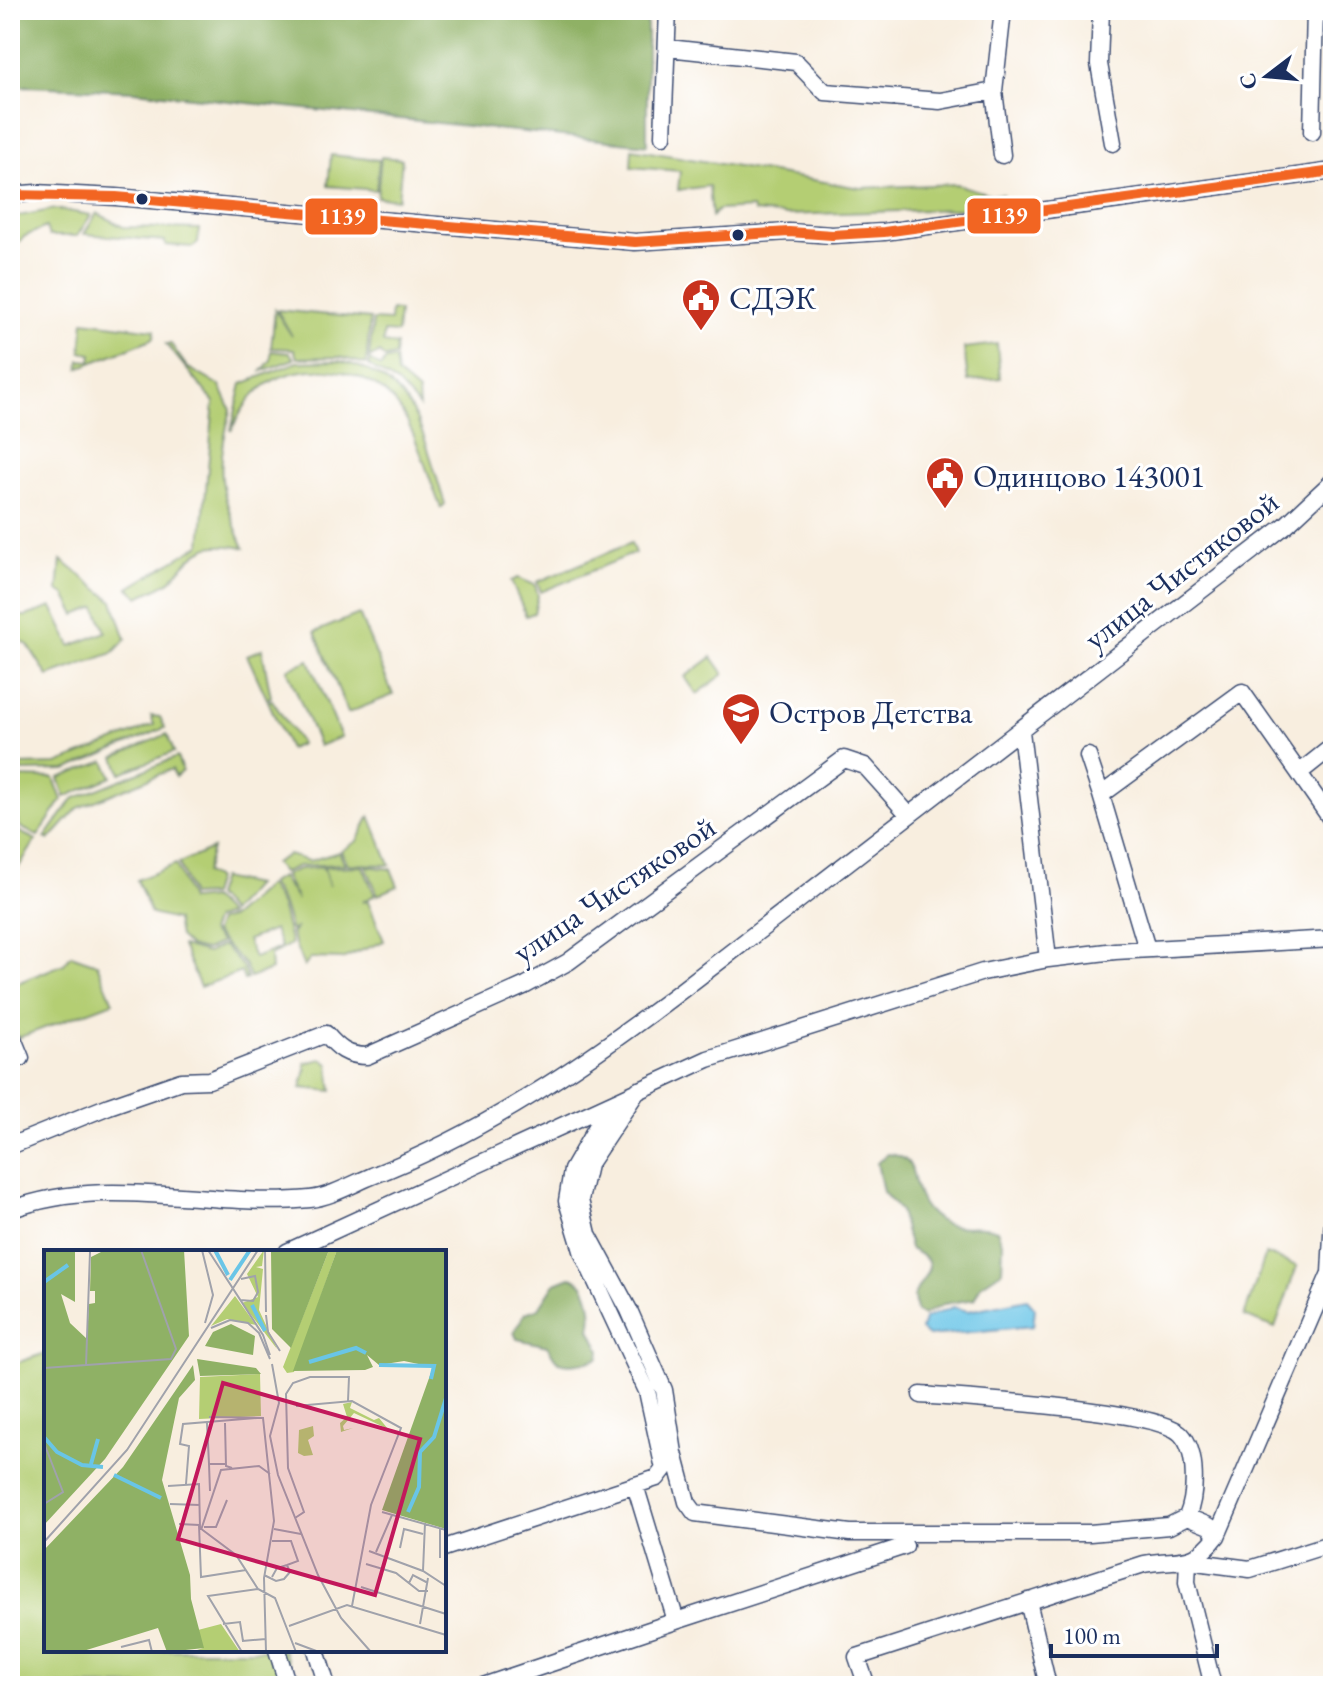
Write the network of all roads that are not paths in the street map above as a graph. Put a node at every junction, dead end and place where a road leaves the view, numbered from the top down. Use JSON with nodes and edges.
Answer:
{"nodes":[{"id":1,"x":668,"y":10,"type":"edge"},
{"id":2,"x":1003,"y":10,"type":"edge"},
{"id":3,"x":1101,"y":10,"type":"edge"},
{"id":4,"x":1315,"y":10,"type":"edge"},
{"id":5,"x":668,"y":48,"type":"junction"},
{"id":6,"x":994,"y":91,"type":"junction"},
{"id":7,"x":1312,"y":132,"type":"dead end"},
{"id":8,"x":663,"y":136,"type":"dead end"},
{"id":9,"x":1113,"y":143,"type":"dead end"},
{"id":10,"x":1002,"y":155,"type":"dead end"},
{"id":11,"x":1333,"y":171,"type":"edge"},
{"id":12,"x":10,"y":195,"type":"edge"},
{"id":13,"x":1333,"y":481,"type":"edge"},
{"id":14,"x":1021,"y":731,"type":"junction"},
{"id":15,"x":1333,"y":746,"type":"edge"},
{"id":16,"x":1088,"y":756,"type":"dead end"},
{"id":17,"x":1299,"y":773,"type":"junction"},
{"id":18,"x":1101,"y":795,"type":"junction"},
{"id":19,"x":909,"y":815,"type":"junction"},
{"id":20,"x":1333,"y":822,"type":"edge"},
{"id":21,"x":1333,"y":939,"type":"edge"},
{"id":22,"x":1147,"y":949,"type":"junction"},
{"id":23,"x":1048,"y":959,"type":"junction"},
{"id":24,"x":10,"y":1031,"type":"edge"},
{"id":25,"x":21,"y":1058,"type":"dead end"},
{"id":26,"x":639,"y":1089,"type":"junction"},
{"id":27,"x":611,"y":1102,"type":"junction"},
{"id":28,"x":10,"y":1146,"type":"edge"},
{"id":29,"x":10,"y":1210,"type":"edge"},
{"id":30,"x":1333,"y":1216,"type":"edge"},
{"id":31,"x":291,"y":1250,"type":"edge"},
{"id":32,"x":921,"y":1395,"type":"dead end"},
{"id":33,"x":635,"y":1485,"type":"junction"},
{"id":34,"x":1187,"y":1517,"type":"junction"},
{"id":35,"x":1217,"y":1536,"type":"junction"},
{"id":36,"x":1333,"y":1543,"type":"edge"},
{"id":37,"x":905,"y":1546,"type":"dead end"},
{"id":38,"x":446,"y":1547,"type":"edge"},
{"id":39,"x":1188,"y":1561,"type":"junction"},
{"id":40,"x":1028,"y":1601,"type":"junction"},
{"id":41,"x":676,"y":1621,"type":"junction"},
{"id":42,"x":278,"y":1652,"type":"edge"},
{"id":43,"x":317,"y":1652,"type":"edge"},
{"id":44,"x":288,"y":1686,"type":"edge"},
{"id":45,"x":327,"y":1686,"type":"edge"},
{"id":46,"x":483,"y":1686,"type":"edge"},
{"id":47,"x":867,"y":1686,"type":"edge"},
{"id":48,"x":1048,"y":1686,"type":"edge"},
{"id":49,"x":1213,"y":1686,"type":"edge"}],
"edges":[{"from":1,"to":5,"type":"street"},
{"from":2,"to":6,"type":"street"},
{"from":3,"to":9,"type":"street"},
{"from":4,"to":7,"type":"street"},
{"from":5,"to":6,"type":"street"},
{"from":5,"to":8,"type":"street"},
{"from":6,"to":10,"type":"street"},
{"from":11,"to":12,"type":"street"},
{"from":13,"to":14,"type":"street","name":"улица Чистяковой"},
{"from":14,"to":19,"type":"street","name":"улица Чистяковой"},
{"from":14,"to":23,"type":"street"},
{"from":15,"to":17,"type":"street"},
{"from":16,"to":18,"type":"street"},
{"from":17,"to":18,"type":"street"},
{"from":17,"to":20,"type":"street"},
{"from":18,"to":22,"type":"street"},
{"from":19,"to":28,"type":"street","name":"улица Чистяковой"},
{"from":19,"to":29,"type":"street","name":"улица Чистяковой"},
{"from":21,"to":22,"type":"street"},
{"from":22,"to":23,"type":"street"},
{"from":23,"to":26,"type":"street"},
{"from":24,"to":25,"type":"street"},
{"from":26,"to":27,"type":"street"},
{"from":26,"to":34,"type":"street"},
{"from":27,"to":31,"type":"street"},
{"from":27,"to":33,"type":"street"},
{"from":30,"to":35,"type":"street"},
{"from":32,"to":34,"type":"street"},
{"from":33,"to":38,"type":"street"},
{"from":33,"to":41,"type":"street"},
{"from":34,"to":35,"type":"street"},
{"from":35,"to":39,"type":"street"},
{"from":36,"to":39,"type":"street"},
{"from":37,"to":41,"type":"street"},
{"from":39,"to":40,"type":"street"},
{"from":39,"to":49,"type":"street"},
{"from":40,"to":47,"type":"street"},
{"from":40,"to":48,"type":"street"},
{"from":41,"to":46,"type":"street"},
{"from":42,"to":44,"type":"street"},
{"from":43,"to":45,"type":"street"}]}
